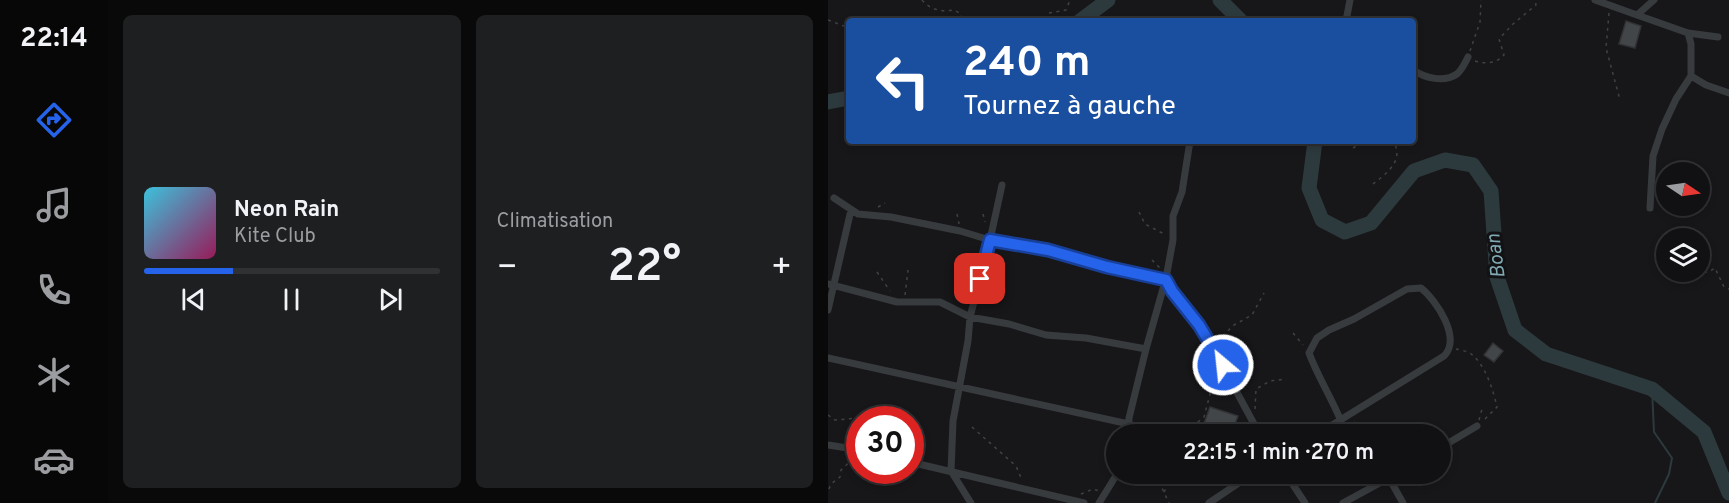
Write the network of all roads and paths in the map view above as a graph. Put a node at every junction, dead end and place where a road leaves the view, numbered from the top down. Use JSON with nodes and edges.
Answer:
{"nodes":[{"id":1,"x":922,"y":0,"type":"edge"},
{"id":2,"x":1070,"y":0,"type":"edge"},
{"id":3,"x":1350,"y":0,"type":"edge"},
{"id":4,"x":1481,"y":0,"type":"edge"},
{"id":5,"x":1535,"y":0,"type":"edge"},
{"id":6,"x":1595,"y":0,"type":"edge"},
{"id":7,"x":1654,"y":0,"type":"edge"},
{"id":8,"x":1610,"y":6,"type":"junction"},
{"id":9,"x":1049,"y":13,"type":"dead end"},
{"id":10,"x":1636,"y":15,"type":"junction"},
{"id":11,"x":961,"y":18,"type":"edge"},
{"id":12,"x":1347,"y":18,"type":"edge"},
{"id":13,"x":828,"y":20,"type":"edge"},
{"id":14,"x":846,"y":27,"type":"edge"},
{"id":15,"x":1688,"y":33,"type":"junction"},
{"id":16,"x":1718,"y":37,"type":"dead end"},
{"id":17,"x":1468,"y":57,"type":"junction"},
{"id":18,"x":1416,"y":71,"type":"edge"},
{"id":19,"x":1691,"y":76,"type":"junction"},
{"id":20,"x":1729,"y":93,"type":"edge"},
{"id":21,"x":1620,"y":100,"type":"dead end"},
{"id":22,"x":1190,"y":144,"type":"edge"},
{"id":23,"x":1360,"y":144,"type":"edge"},
{"id":24,"x":1396,"y":144,"type":"edge"},
{"id":25,"x":1353,"y":148,"type":"dead end"},
{"id":26,"x":1373,"y":184,"type":"dead end"},
{"id":27,"x":1002,"y":185,"type":"dead end"},
{"id":28,"x":834,"y":198,"type":"dead end"},
{"id":29,"x":1650,"y":208,"type":"dead end"},
{"id":30,"x":851,"y":210,"type":"junction"},
{"id":31,"x":1139,"y":212,"type":"dead end"},
{"id":32,"x":1173,"y":239,"type":"junction"},
{"id":33,"x":990,"y":240,"type":"junction"},
{"id":34,"x":1152,"y":260,"type":"dead end"},
{"id":35,"x":908,"y":270,"type":"dead end"},
{"id":36,"x":1710,"y":271,"type":"edge"},
{"id":37,"x":877,"y":272,"type":"dead end"},
{"id":38,"x":1166,"y":278,"type":"junction"},
{"id":39,"x":831,"y":285,"type":"edge"},
{"id":40,"x":1729,"y":289,"type":"edge"},
{"id":41,"x":1264,"y":293,"type":"dead end"},
{"id":42,"x":901,"y":302,"type":"junction"},
{"id":43,"x":828,"y":310,"type":"edge"},
{"id":44,"x":970,"y":317,"type":"junction"},
{"id":45,"x":1293,"y":333,"type":"dead end"},
{"id":46,"x":1212,"y":346,"type":"junction"},
{"id":47,"x":1450,"y":347,"type":"junction"},
{"id":48,"x":1146,"y":349,"type":"junction"},
{"id":49,"x":1309,"y":353,"type":"junction"},
{"id":50,"x":828,"y":357,"type":"edge"},
{"id":51,"x":1223,"y":365,"type":"junction"},
{"id":52,"x":1286,"y":379,"type":"dead end"},
{"id":53,"x":958,"y":388,"type":"junction"},
{"id":54,"x":1482,"y":409,"type":"dead end"},
{"id":55,"x":828,"y":415,"type":"edge"},
{"id":56,"x":1348,"y":416,"type":"junction"},
{"id":57,"x":846,"y":420,"type":"edge"},
{"id":58,"x":1341,"y":421,"type":"junction"},
{"id":59,"x":1126,"y":424,"type":"edge"},
{"id":60,"x":1131,"y":424,"type":"edge"},
{"id":61,"x":1196,"y":424,"type":"edge"},
{"id":62,"x":1254,"y":424,"type":"edge"},
{"id":63,"x":1255,"y":424,"type":"edge"},
{"id":64,"x":1336,"y":424,"type":"edge"},
{"id":65,"x":1355,"y":424,"type":"edge"},
{"id":66,"x":1477,"y":426,"type":"junction"},
{"id":67,"x":972,"y":427,"type":"dead end"},
{"id":68,"x":1451,"y":441,"type":"edge"},
{"id":69,"x":828,"y":445,"type":"edge"},
{"id":70,"x":846,"y":448,"type":"edge"},
{"id":71,"x":846,"y":465,"type":"edge"},
{"id":72,"x":924,"y":465,"type":"edge"},
{"id":73,"x":951,"y":471,"type":"junction"},
{"id":74,"x":1111,"y":484,"type":"edge"},
{"id":75,"x":1161,"y":484,"type":"edge"},
{"id":76,"x":1169,"y":484,"type":"edge"},
{"id":77,"x":1237,"y":484,"type":"edge"},
{"id":78,"x":1293,"y":484,"type":"edge"},
{"id":79,"x":1378,"y":484,"type":"edge"},
{"id":80,"x":1396,"y":484,"type":"edge"},
{"id":81,"x":829,"y":489,"type":"edge"},
{"id":82,"x":1035,"y":492,"type":"junction"},
{"id":83,"x":1106,"y":492,"type":"junction"},
{"id":84,"x":1164,"y":493,"type":"junction"},
{"id":85,"x":1068,"y":500,"type":"junction"},
{"id":86,"x":971,"y":503,"type":"edge"},
{"id":87,"x":1084,"y":503,"type":"edge"},
{"id":88,"x":1099,"y":503,"type":"edge"},
{"id":89,"x":1168,"y":503,"type":"edge"},
{"id":90,"x":1209,"y":503,"type":"edge"},
{"id":91,"x":1305,"y":503,"type":"edge"},
{"id":92,"x":1343,"y":503,"type":"edge"},
{"id":93,"x":1403,"y":503,"type":"edge"}],
"edges":[{"from":1,"to":11,"type":"path"},
{"from":2,"to":9,"type":"path"},
{"from":3,"to":12,"type":"street"},
{"from":4,"to":17,"type":"path"},
{"from":5,"to":17,"type":"path"},
{"from":6,"to":8,"type":"street"},
{"from":7,"to":10,"type":"street"},
{"from":8,"to":10,"type":"street"},
{"from":8,"to":21,"type":"path"},
{"from":10,"to":15,"type":"street"},
{"from":13,"to":14,"type":"path"},
{"from":15,"to":16,"type":"street"},
{"from":15,"to":19,"type":"street"},
{"from":17,"to":18,"type":"street"},
{"from":19,"to":20,"type":"street"},
{"from":19,"to":29,"type":"street"},
{"from":22,"to":32,"type":"street"},
{"from":23,"to":25,"type":"path"},
{"from":24,"to":26,"type":"path"},
{"from":27,"to":33,"type":"street"},
{"from":28,"to":30,"type":"street"},
{"from":30,"to":33,"type":"street"},
{"from":30,"to":39,"type":"street"},
{"from":31,"to":32,"type":"path"},
{"from":32,"to":38,"type":"street"},
{"from":33,"to":38,"type":"street"},
{"from":33,"to":44,"type":"street"},
{"from":34,"to":38,"type":"path"},
{"from":35,"to":42,"type":"path"},
{"from":36,"to":40,"type":"path"},
{"from":37,"to":42,"type":"path"},
{"from":38,"to":46,"type":"street"},
{"from":38,"to":48,"type":"street"},
{"from":39,"to":42,"type":"street"},
{"from":39,"to":43,"type":"street"},
{"from":41,"to":46,"type":"path"},
{"from":42,"to":44,"type":"street"},
{"from":44,"to":48,"type":"street"},
{"from":44,"to":53,"type":"street"},
{"from":45,"to":49,"type":"path"},
{"from":46,"to":51,"type":"street"},
{"from":47,"to":49,"type":"street"},
{"from":47,"to":56,"type":"street"},
{"from":47,"to":66,"type":"path"},
{"from":48,"to":60,"type":"street"},
{"from":49,"to":58,"type":"street"},
{"from":50,"to":53,"type":"street"},
{"from":51,"to":61,"type":"path"},
{"from":51,"to":62,"type":"street"},
{"from":52,"to":63,"type":"path"},
{"from":53,"to":59,"type":"street"},
{"from":53,"to":73,"type":"street"},
{"from":54,"to":66,"type":"path"},
{"from":55,"to":57,"type":"path"},
{"from":56,"to":58,"type":"street"},
{"from":56,"to":65,"type":"path"},
{"from":58,"to":64,"type":"street"},
{"from":66,"to":68,"type":"street"},
{"from":67,"to":82,"type":"path"},
{"from":69,"to":70,"type":"street"},
{"from":71,"to":81,"type":"path"},
{"from":72,"to":73,"type":"street"},
{"from":73,"to":82,"type":"street"},
{"from":73,"to":86,"type":"street"},
{"from":74,"to":83,"type":"street"},
{"from":75,"to":84,"type":"path"},
{"from":76,"to":84,"type":"path"},
{"from":77,"to":90,"type":"street"},
{"from":78,"to":91,"type":"street"},
{"from":79,"to":92,"type":"street"},
{"from":80,"to":93,"type":"street"},
{"from":82,"to":85,"type":"street"},
{"from":83,"to":85,"type":"path"},
{"from":83,"to":88,"type":"street"},
{"from":84,"to":89,"type":"path"},
{"from":85,"to":87,"type":"street"}]}
